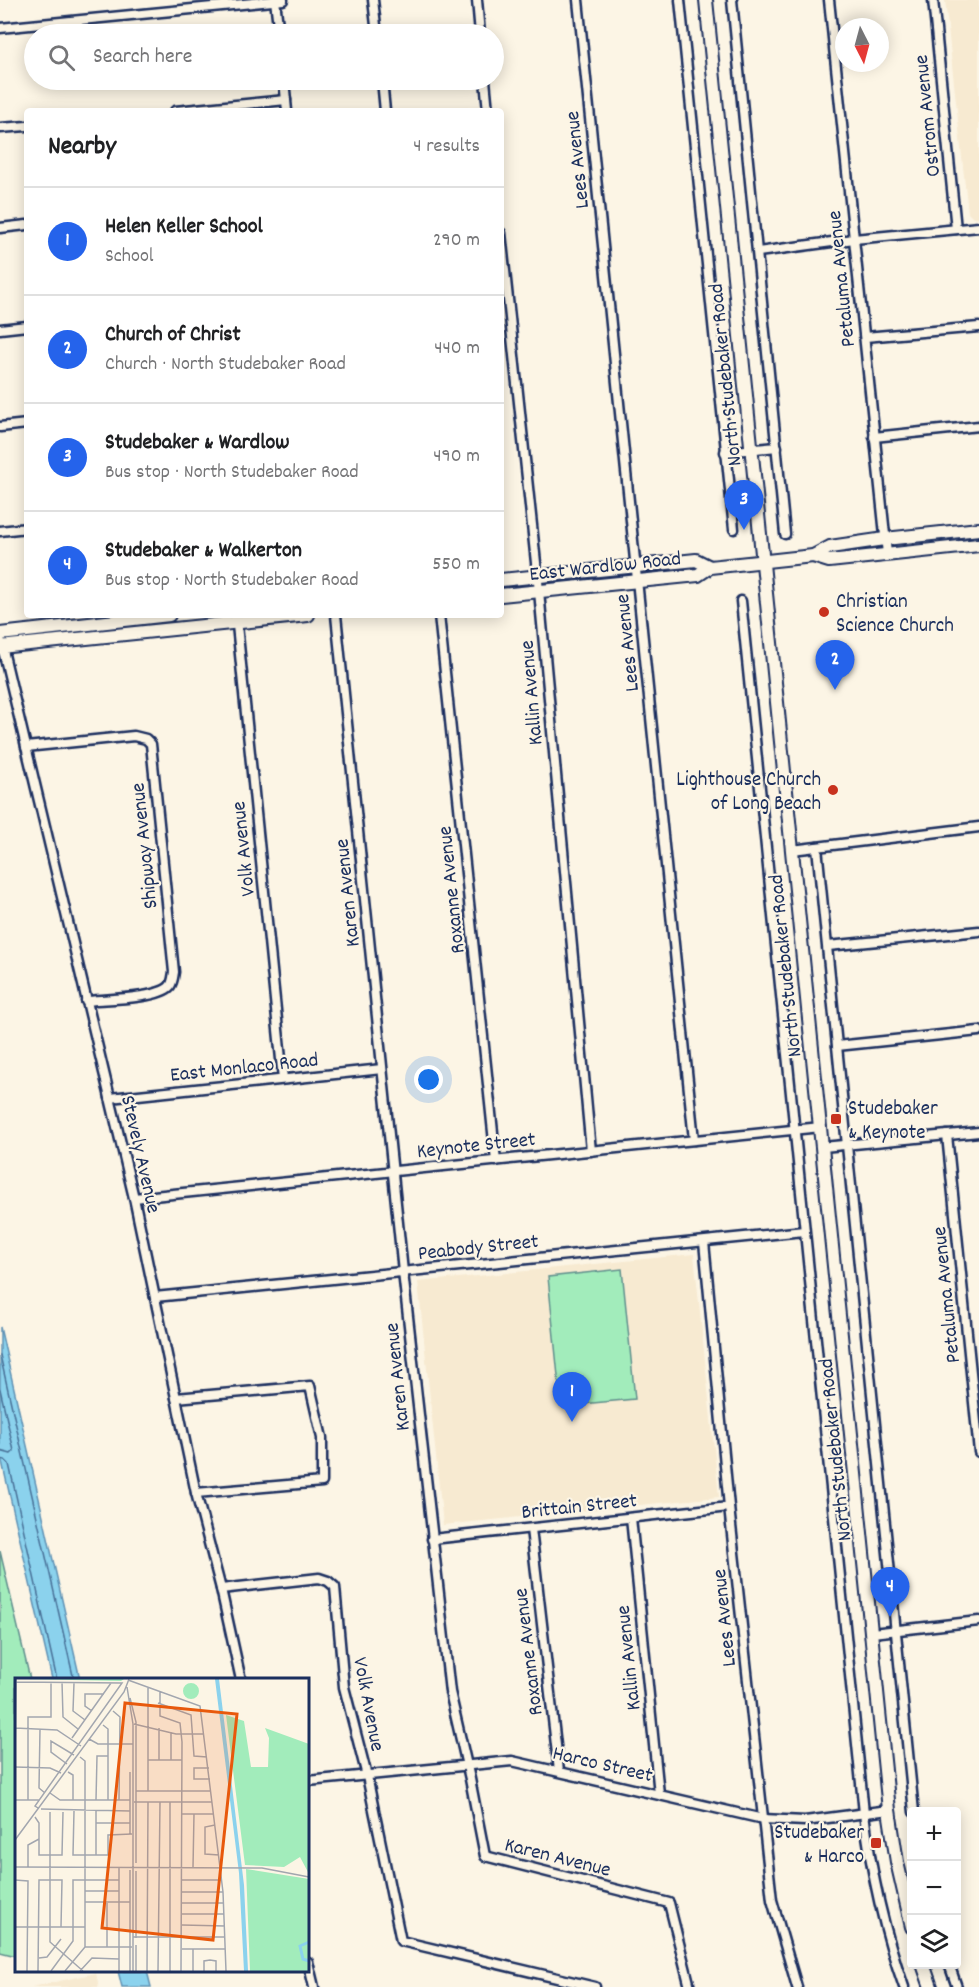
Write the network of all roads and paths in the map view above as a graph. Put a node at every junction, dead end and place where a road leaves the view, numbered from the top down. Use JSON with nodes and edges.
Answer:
{"nodes":[{"id":1,"x":278,"y":0,"type":"edge"},
{"id":2,"x":373,"y":0,"type":"edge"},
{"id":3,"x":477,"y":0,"type":"edge"},
{"id":4,"x":578,"y":0,"type":"edge"},
{"id":5,"x":680,"y":0,"type":"edge"},
{"id":6,"x":706,"y":0,"type":"edge"},
{"id":7,"x":732,"y":0,"type":"edge"},
{"id":8,"x":829,"y":0,"type":"edge"},
{"id":9,"x":933,"y":0,"type":"edge"},
{"id":10,"x":40,"y":24,"type":"edge"},
{"id":11,"x":279,"y":24,"type":"edge"},
{"id":12,"x":376,"y":24,"type":"edge"},
{"id":13,"x":479,"y":24,"type":"edge"},
{"id":14,"x":24,"y":26,"type":"edge"},
{"id":15,"x":0,"y":28,"type":"edge"},
{"id":16,"x":285,"y":90,"type":"edge"},
{"id":17,"x":383,"y":90,"type":"edge"},
{"id":18,"x":486,"y":90,"type":"edge"},
{"id":19,"x":286,"y":100,"type":"junction"},
{"id":20,"x":205,"y":108,"type":"edge"},
{"id":21,"x":287,"y":108,"type":"edge"},
{"id":22,"x":385,"y":108,"type":"edge"},
{"id":23,"x":488,"y":108,"type":"edge"},
{"id":24,"x":24,"y":126,"type":"edge"},
{"id":25,"x":0,"y":128,"type":"edge"},
{"id":26,"x":24,"y":225,"type":"edge"},
{"id":27,"x":979,"y":227,"type":"edge"},
{"id":28,"x":0,"y":228,"type":"edge"},
{"id":29,"x":956,"y":229,"type":"junction"},
{"id":30,"x":854,"y":239,"type":"junction"},
{"id":31,"x":758,"y":252,"type":"junction"},
{"id":32,"x":504,"y":262,"type":"edge"},
{"id":33,"x":24,"y":326,"type":"edge"},
{"id":34,"x":979,"y":327,"type":"edge"},
{"id":35,"x":0,"y":329,"type":"edge"},
{"id":36,"x":865,"y":338,"type":"junction"},
{"id":37,"x":24,"y":424,"type":"edge"},
{"id":38,"x":979,"y":426,"type":"edge"},
{"id":39,"x":0,"y":427,"type":"edge"},
{"id":40,"x":874,"y":437,"type":"junction"},
{"id":41,"x":777,"y":447,"type":"junction"},
{"id":42,"x":752,"y":450,"type":"junction"},
{"id":43,"x":725,"y":452,"type":"junction"},
{"id":44,"x":24,"y":528,"type":"edge"},
{"id":45,"x":734,"y":529,"type":"dead end"},
{"id":46,"x":979,"y":529,"type":"edge"},
{"id":47,"x":0,"y":531,"type":"edge"},
{"id":48,"x":785,"y":534,"type":"dead end"},
{"id":49,"x":885,"y":539,"type":"junction"},
{"id":50,"x":979,"y":545,"type":"edge"},
{"id":51,"x":887,"y":554,"type":"junction"},
{"id":52,"x":813,"y":556,"type":"junction"},
{"id":53,"x":763,"y":561,"type":"junction"},
{"id":54,"x":635,"y":565,"type":"junction"},
{"id":55,"x":710,"y":567,"type":"junction"},
{"id":56,"x":537,"y":576,"type":"junction"},
{"id":57,"x":504,"y":580,"type":"edge"},
{"id":58,"x":637,"y":580,"type":"junction"},
{"id":59,"x":538,"y":591,"type":"junction"},
{"id":60,"x":504,"y":595,"type":"edge"},
{"id":61,"x":741,"y":601,"type":"dead end"},
{"id":62,"x":142,"y":618,"type":"edge"},
{"id":63,"x":255,"y":618,"type":"edge"},
{"id":64,"x":336,"y":618,"type":"edge"},
{"id":65,"x":439,"y":618,"type":"edge"},
{"id":66,"x":237,"y":619,"type":"edge"},
{"id":67,"x":0,"y":634,"type":"edge"},
{"id":68,"x":1,"y":644,"type":"edge"},
{"id":69,"x":26,"y":747,"type":"junction"},
{"id":70,"x":979,"y":827,"type":"edge"},
{"id":71,"x":817,"y":847,"type":"junction"},
{"id":72,"x":792,"y":850,"type":"junction"},
{"id":73,"x":979,"y":931,"type":"edge"},
{"id":74,"x":828,"y":946,"type":"junction"},
{"id":75,"x":86,"y":1001,"type":"junction"},
{"id":76,"x":979,"y":1031,"type":"edge"},
{"id":77,"x":837,"y":1046,"type":"junction"},
{"id":78,"x":382,"y":1069,"type":"junction"},
{"id":79,"x":283,"y":1080,"type":"junction"},
{"id":80,"x":110,"y":1098,"type":"junction"},
{"id":81,"x":820,"y":1127,"type":"junction"},
{"id":82,"x":794,"y":1130,"type":"junction"},
{"id":83,"x":979,"y":1132,"type":"edge"},
{"id":84,"x":947,"y":1135,"type":"junction"},
{"id":85,"x":694,"y":1140,"type":"junction"},
{"id":86,"x":847,"y":1144,"type":"junction"},
{"id":87,"x":823,"y":1147,"type":"junction"},
{"id":88,"x":591,"y":1151,"type":"junction"},
{"id":89,"x":496,"y":1161,"type":"junction"},
{"id":90,"x":394,"y":1171,"type":"junction"},
{"id":91,"x":134,"y":1198,"type":"junction"},
{"id":92,"x":804,"y":1232,"type":"junction"},
{"id":93,"x":704,"y":1242,"type":"junction"},
{"id":94,"x":403,"y":1272,"type":"junction"},
{"id":95,"x":155,"y":1297,"type":"junction"},
{"id":96,"x":176,"y":1398,"type":"junction"},
{"id":97,"x":979,"y":1452,"type":"edge"},
{"id":98,"x":196,"y":1493,"type":"junction"},
{"id":99,"x":729,"y":1507,"type":"junction"},
{"id":100,"x":631,"y":1518,"type":"junction"},
{"id":101,"x":531,"y":1528,"type":"junction"},
{"id":102,"x":432,"y":1539,"type":"junction"},
{"id":103,"x":221,"y":1590,"type":"junction"},
{"id":104,"x":979,"y":1621,"type":"edge"},
{"id":105,"x":897,"y":1630,"type":"junction"},
{"id":106,"x":872,"y":1633,"type":"junction"},
{"id":107,"x":241,"y":1678,"type":"edge"},
{"id":108,"x":467,"y":1766,"type":"junction"},
{"id":109,"x":559,"y":1771,"type":"junction"},
{"id":110,"x":367,"y":1776,"type":"junction"},
{"id":111,"x":309,"y":1781,"type":"edge"},
{"id":112,"x":659,"y":1794,"type":"junction"},
{"id":113,"x":914,"y":1807,"type":"edge"},
{"id":114,"x":889,"y":1810,"type":"junction"},
{"id":115,"x":864,"y":1813,"type":"junction"},
{"id":116,"x":763,"y":1819,"type":"junction"},
{"id":117,"x":909,"y":1915,"type":"edge"},
{"id":118,"x":309,"y":1966,"type":"edge"},
{"id":119,"x":924,"y":1969,"type":"edge"},
{"id":120,"x":950,"y":1969,"type":"edge"},
{"id":121,"x":314,"y":1987,"type":"edge"},
{"id":122,"x":596,"y":1987,"type":"edge"},
{"id":123,"x":690,"y":1987,"type":"edge"},
{"id":124,"x":797,"y":1987,"type":"edge"},
{"id":125,"x":904,"y":1987,"type":"edge"},
{"id":126,"x":931,"y":1987,"type":"edge"},
{"id":127,"x":957,"y":1987,"type":"edge"}],
"edges":[{"from":1,"to":10,"type":"street"},
{"from":1,"to":11,"type":"street"},
{"from":2,"to":12,"type":"street"},
{"from":3,"to":13,"type":"street"},
{"from":4,"to":54,"type":"street","name":"Lees Avenue"},
{"from":5,"to":43,"type":"street","name":"North Studebaker Road"},
{"from":6,"to":42,"type":"main road","name":"North Studebaker Road"},
{"from":7,"to":31,"type":"street"},
{"from":8,"to":30,"type":"street","name":"Petaluma Avenue"},
{"from":9,"to":29,"type":"street","name":"Ostrom Avenue"},
{"from":14,"to":15,"type":"street"},
{"from":16,"to":19,"type":"street"},
{"from":17,"to":22,"type":"street"},
{"from":18,"to":23,"type":"street"},
{"from":19,"to":20,"type":"street"},
{"from":19,"to":21,"type":"street"},
{"from":24,"to":25,"type":"street"},
{"from":26,"to":28,"type":"street"},
{"from":27,"to":29,"type":"street"},
{"from":29,"to":30,"type":"street"},
{"from":30,"to":31,"type":"street"},
{"from":30,"to":36,"type":"street","name":"Petaluma Avenue"},
{"from":31,"to":41,"type":"street"},
{"from":32,"to":56,"type":"street","name":"Kallin Avenue"},
{"from":33,"to":35,"type":"street"},
{"from":34,"to":36,"type":"street"},
{"from":36,"to":40,"type":"street","name":"Petaluma Avenue"},
{"from":37,"to":39,"type":"street"},
{"from":38,"to":40,"type":"street"},
{"from":40,"to":49,"type":"street","name":"Petaluma Avenue"},
{"from":41,"to":42,"type":"street"},
{"from":41,"to":48,"type":"street"},
{"from":42,"to":43,"type":"street"},
{"from":42,"to":53,"type":"main road","name":"North Studebaker Road"},
{"from":43,"to":45,"type":"street","name":"North Studebaker Road"},
{"from":44,"to":47,"type":"street"},
{"from":46,"to":49,"type":"main road","name":"East Wardlow Road"},
{"from":49,"to":51,"type":"street","name":"Petaluma Avenue"},
{"from":49,"to":52,"type":"main road","name":"East Wardlow Road"},
{"from":50,"to":51,"type":"main road","name":"East Wardlow Road"},
{"from":51,"to":52,"type":"main road","name":"East Wardlow Road"},
{"from":52,"to":53,"type":"main road","name":"East Wardlow Road"},
{"from":53,"to":55,"type":"main road","name":"East Wardlow Road"},
{"from":53,"to":72,"type":"main road","name":"North Studebaker Road"},
{"from":54,"to":55,"type":"main road","name":"East Wardlow Road"},
{"from":54,"to":56,"type":"main road","name":"East Wardlow Road"},
{"from":54,"to":58,"type":"street","name":"Lees Avenue"},
{"from":55,"to":58,"type":"main road","name":"East Wardlow Road"},
{"from":56,"to":57,"type":"main road","name":"East Wardlow Road"},
{"from":56,"to":59,"type":"street","name":"Kallin Avenue"},
{"from":58,"to":59,"type":"main road","name":"East Wardlow Road"},
{"from":58,"to":85,"type":"street","name":"Lees Avenue"},
{"from":59,"to":60,"type":"main road","name":"East Wardlow Road"},
{"from":59,"to":88,"type":"street","name":"Kallin Avenue"},
{"from":61,"to":82,"type":"street","name":"North Studebaker Road"},
{"from":62,"to":67,"type":"main road"},
{"from":63,"to":66,"type":"main road"},
{"from":64,"to":78,"type":"street","name":"Karen Avenue"},
{"from":65,"to":89,"type":"street","name":"Roxanne Avenue"},
{"from":66,"to":68,"type":"main road"},
{"from":66,"to":79,"type":"street","name":"Volk Avenue"},
{"from":68,"to":69,"type":"street","name":"Stevely Avenue"},
{"from":69,"to":75,"type":"street","name":"Stevely Avenue"},
{"from":69,"to":75,"type":"street","name":"Shipway Avenue"},
{"from":70,"to":71,"type":"street"},
{"from":71,"to":72,"type":"street"},
{"from":71,"to":74,"type":"street"},
{"from":72,"to":81,"type":"main road","name":"North Studebaker Road"},
{"from":73,"to":74,"type":"street"},
{"from":74,"to":77,"type":"street"},
{"from":75,"to":80,"type":"street","name":"Stevely Avenue"},
{"from":76,"to":77,"type":"street"},
{"from":77,"to":86,"type":"street"},
{"from":78,"to":79,"type":"street","name":"East Monlaco Road"},
{"from":78,"to":90,"type":"street","name":"Karen Avenue"},
{"from":79,"to":80,"type":"street","name":"East Monlaco Road"},
{"from":80,"to":91,"type":"street","name":"Stevely Avenue"},
{"from":81,"to":82,"type":"street","name":"Keynote Street"},
{"from":81,"to":87,"type":"main road","name":"North Studebaker Road"},
{"from":82,"to":85,"type":"street","name":"Keynote Street"},
{"from":82,"to":92,"type":"street","name":"North Studebaker Road"},
{"from":83,"to":84,"type":"street"},
{"from":84,"to":86,"type":"street"},
{"from":84,"to":97,"type":"street","name":"Petaluma Avenue"},
{"from":85,"to":88,"type":"street","name":"Keynote Street"},
{"from":86,"to":87,"type":"street"},
{"from":86,"to":105,"type":"street"},
{"from":87,"to":106,"type":"main road","name":"North Studebaker Road"},
{"from":88,"to":89,"type":"street","name":"Keynote Street"},
{"from":89,"to":90,"type":"street","name":"Keynote Street"},
{"from":90,"to":91,"type":"street","name":"Keynote Street"},
{"from":90,"to":94,"type":"street","name":"Karen Avenue"},
{"from":91,"to":95,"type":"street","name":"Stevely Avenue"},
{"from":92,"to":93,"type":"street","name":"Peabody Street"},
{"from":92,"to":115,"type":"street","name":"North Studebaker Road"},
{"from":93,"to":94,"type":"street","name":"Peabody Street"},
{"from":93,"to":99,"type":"street","name":"Lees Avenue"},
{"from":94,"to":95,"type":"street","name":"Peabody Street"},
{"from":94,"to":102,"type":"street","name":"Karen Avenue"},
{"from":95,"to":96,"type":"street","name":"Stevely Avenue"},
{"from":96,"to":98,"type":"street","name":"Stevely Avenue"},
{"from":96,"to":98,"type":"street"},
{"from":98,"to":103,"type":"street","name":"Stevely Avenue"},
{"from":99,"to":100,"type":"street","name":"Brittain Street"},
{"from":99,"to":116,"type":"street","name":"Lees Avenue"},
{"from":100,"to":101,"type":"street","name":"Brittain Street"},
{"from":100,"to":112,"type":"street","name":"Kallin Avenue"},
{"from":101,"to":102,"type":"street","name":"Brittain Street"},
{"from":101,"to":109,"type":"street","name":"Roxanne Avenue"},
{"from":102,"to":108,"type":"street","name":"Karen Avenue"},
{"from":103,"to":107,"type":"street","name":"Stevely Avenue"},
{"from":103,"to":110,"type":"street","name":"Volk Avenue"},
{"from":104,"to":105,"type":"street"},
{"from":105,"to":106,"type":"street"},
{"from":105,"to":113,"type":"street"},
{"from":106,"to":114,"type":"main road","name":"North Studebaker Road"},
{"from":108,"to":109,"type":"street","name":"Harco Street"},
{"from":108,"to":110,"type":"street","name":"Harco Street"},
{"from":108,"to":123,"type":"street","name":"Karen Avenue"},
{"from":109,"to":112,"type":"street","name":"Harco Street"},
{"from":110,"to":111,"type":"street","name":"Harco Street"},
{"from":110,"to":122,"type":"street","name":"Volk Avenue"},
{"from":112,"to":116,"type":"street","name":"Harco Street"},
{"from":114,"to":115,"type":"street","name":"Harco Street"},
{"from":114,"to":117,"type":"main road","name":"North Studebaker Road"},
{"from":115,"to":116,"type":"street","name":"Harco Street"},
{"from":115,"to":125,"type":"street","name":"North Studebaker Road"},
{"from":116,"to":124,"type":"street","name":"Lees Avenue"},
{"from":118,"to":121,"type":"street"},
{"from":119,"to":126,"type":"main road"},
{"from":120,"to":127,"type":"street"}]}
